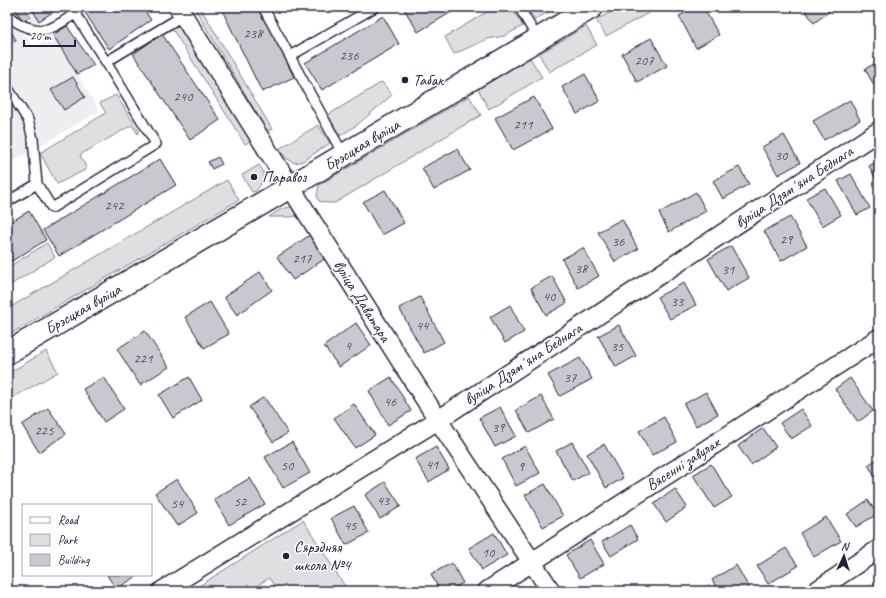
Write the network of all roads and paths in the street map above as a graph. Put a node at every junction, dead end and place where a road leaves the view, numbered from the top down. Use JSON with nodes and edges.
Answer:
{"nodes":[{"id":1,"x":263,"y":7,"type":"edge"},
{"id":2,"x":375,"y":7,"type":"edge"},
{"id":3,"x":519,"y":7,"type":"edge"},
{"id":4,"x":592,"y":7,"type":"edge"},
{"id":5,"x":73,"y":10,"type":"edge"},
{"id":6,"x":181,"y":11,"type":"edge"},
{"id":7,"x":7,"y":14,"type":"edge"},
{"id":8,"x":538,"y":39,"type":"junction"},
{"id":9,"x":290,"y":56,"type":"junction"},
{"id":10,"x":106,"y":62,"type":"junction"},
{"id":11,"x":7,"y":87,"type":"edge"},
{"id":12,"x":879,"y":131,"type":"edge"},
{"id":13,"x":344,"y":156,"type":"junction"},
{"id":14,"x":37,"y":184,"type":"junction"},
{"id":15,"x":290,"y":188,"type":"junction"},
{"id":16,"x":7,"y":202,"type":"edge"},
{"id":17,"x":879,"y":338,"type":"edge"},
{"id":18,"x":7,"y":353,"type":"edge"},
{"id":19,"x":438,"y":420,"type":"junction"},
{"id":20,"x":879,"y":549,"type":"edge"},
{"id":21,"x":532,"y":562,"type":"junction"},
{"id":22,"x":162,"y":591,"type":"edge"},
{"id":23,"x":487,"y":591,"type":"edge"},
{"id":24,"x":551,"y":591,"type":"edge"},
{"id":25,"x":816,"y":591,"type":"edge"}],
"edges":[{"from":1,"to":9,"type":"lane"},
{"from":2,"to":9,"type":"lane"},
{"from":3,"to":8,"type":"lane"},
{"from":4,"to":8,"type":"main road","name":"Брэсцкая вуліца"},
{"from":5,"to":7,"type":"lane"},
{"from":5,"to":10,"type":"lane"},
{"from":6,"to":10,"type":"lane"},
{"from":6,"to":15,"type":"street","name":"вуліца Даватара"},
{"from":8,"to":13,"type":"main road","name":"Брэсцкая вуліца"},
{"from":9,"to":13,"type":"lane"},
{"from":10,"to":14,"type":"lane"},
{"from":11,"to":14,"type":"lane"},
{"from":12,"to":19,"type":"street","name":"вуліца Дзямʼяна Беднага"},
{"from":13,"to":15,"type":"main road","name":"Брэсцкая вуліца"},
{"from":14,"to":16,"type":"lane"},
{"from":15,"to":18,"type":"main road","name":"Брэсцкая вуліца"},
{"from":15,"to":19,"type":"street","name":"вуліца Даватара"},
{"from":17,"to":21,"type":"street","name":"Вясенні завулак"},
{"from":19,"to":21,"type":"street","name":"вуліца Даватара"},
{"from":19,"to":22,"type":"street","name":"вуліца Дзямʼяна Беднага"},
{"from":20,"to":25,"type":"street"},
{"from":21,"to":23,"type":"street","name":"Вясенні завулак"},
{"from":21,"to":24,"type":"street","name":"вуліца Даватара"}]}
